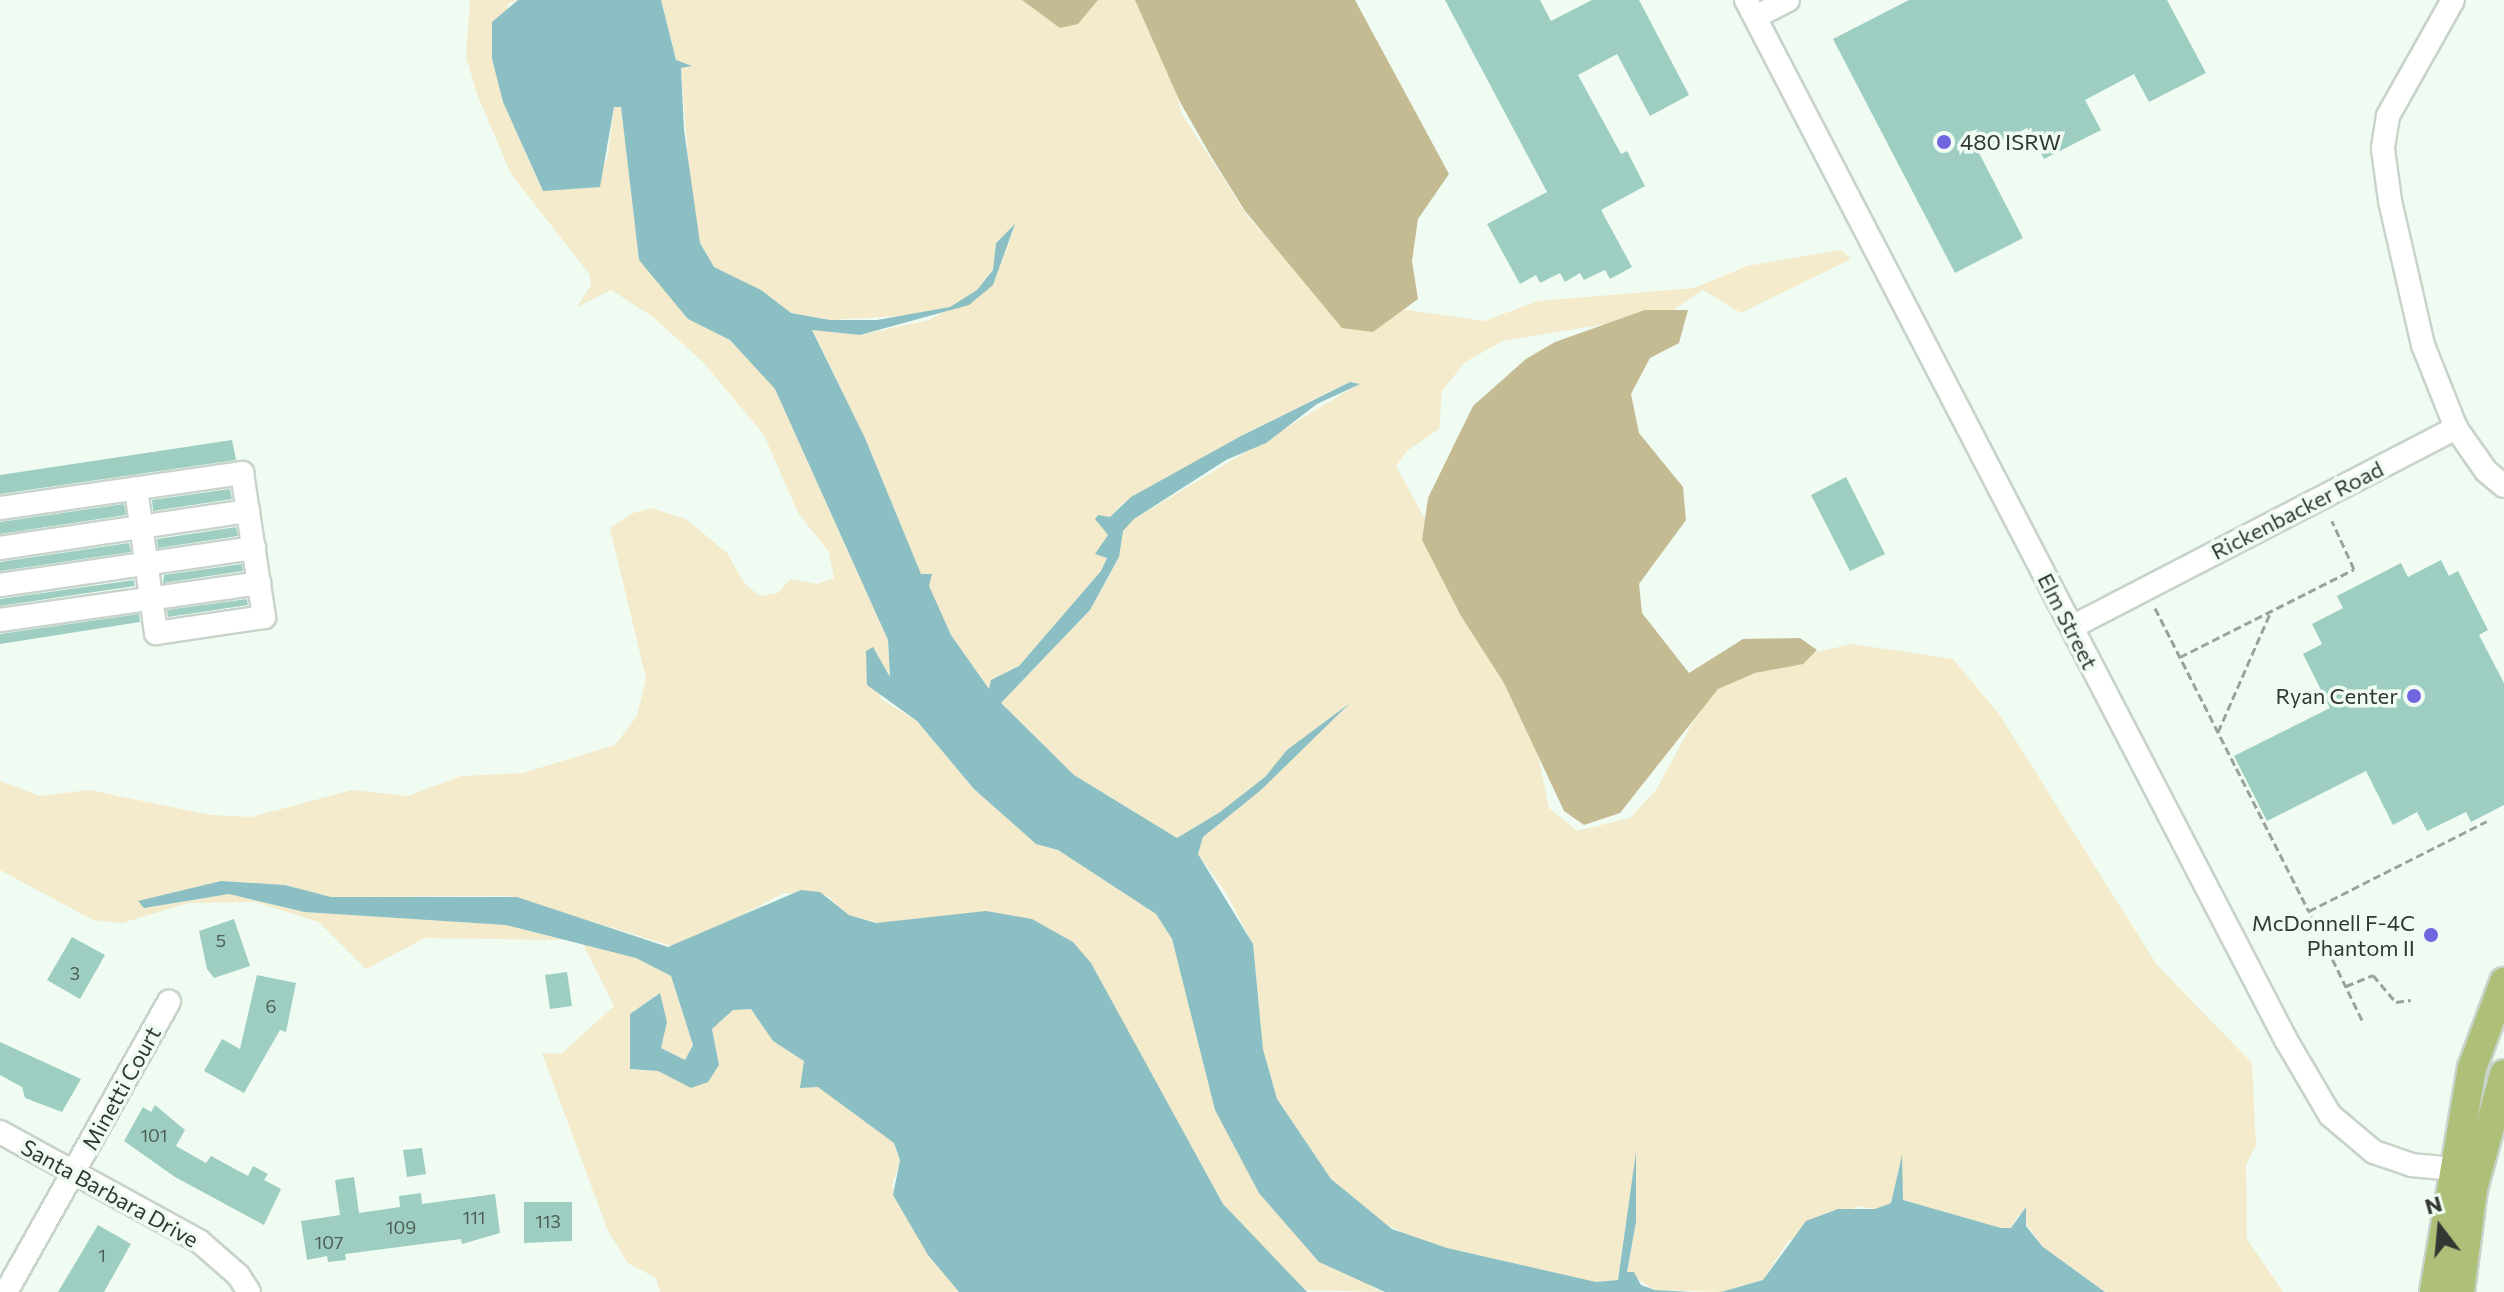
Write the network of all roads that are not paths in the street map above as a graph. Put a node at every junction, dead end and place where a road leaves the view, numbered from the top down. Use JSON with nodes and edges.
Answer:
{"nodes":[{"id":1,"x":1788,"y":0,"type":"edge"},
{"id":2,"x":2453,"y":0,"type":"edge"},
{"id":3,"x":1750,"y":9,"type":"edge"},
{"id":4,"x":2456,"y":428,"type":"junction"},
{"id":5,"x":2504,"y":486,"type":"edge"},
{"id":6,"x":136,"y":488,"type":"junction"},
{"id":7,"x":0,"y":508,"type":"edge"},
{"id":8,"x":248,"y":511,"type":"junction"},
{"id":9,"x":142,"y":528,"type":"junction"},
{"id":10,"x":0,"y":548,"type":"edge"},
{"id":11,"x":254,"y":548,"type":"junction"},
{"id":12,"x":146,"y":563,"type":"junction"},
{"id":13,"x":259,"y":583,"type":"junction"},
{"id":14,"x":0,"y":585,"type":"edge"},
{"id":15,"x":151,"y":597,"type":"junction"},
{"id":16,"x":0,"y":620,"type":"edge"},
{"id":17,"x":2072,"y":627,"type":"junction"},
{"id":18,"x":2504,"y":982,"type":"edge"},
{"id":19,"x":169,"y":1002,"type":"dead end"},
{"id":20,"x":2504,"y":1074,"type":"edge"},
{"id":21,"x":0,"y":1132,"type":"edge"},
{"id":22,"x":2454,"y":1169,"type":"junction"},
{"id":23,"x":72,"y":1174,"type":"junction"},
{"id":24,"x":2462,"y":1287,"type":"edge"},
{"id":25,"x":6,"y":1292,"type":"edge"},
{"id":26,"x":249,"y":1292,"type":"edge"},
{"id":27,"x":2434,"y":1292,"type":"edge"}],
"edges":[{"from":1,"to":3,"type":"street"},
{"from":2,"to":4,"type":"street"},
{"from":3,"to":17,"type":"street","name":"Elm Street"},
{"from":4,"to":5,"type":"street"},
{"from":4,"to":17,"type":"street","name":"Rickenbacker Road"},
{"from":6,"to":7,"type":"street"},
{"from":6,"to":8,"type":"street"},
{"from":6,"to":9,"type":"street"},
{"from":8,"to":9,"type":"street"},
{"from":8,"to":11,"type":"street"},
{"from":9,"to":10,"type":"street"},
{"from":9,"to":12,"type":"street"},
{"from":11,"to":12,"type":"street"},
{"from":11,"to":13,"type":"street"},
{"from":12,"to":14,"type":"street"},
{"from":12,"to":15,"type":"street"},
{"from":13,"to":15,"type":"street"},
{"from":13,"to":15,"type":"street"},
{"from":15,"to":16,"type":"street"},
{"from":17,"to":22,"type":"street","name":"Elm Street"},
{"from":18,"to":22,"type":"main road"},
{"from":19,"to":23,"type":"street","name":"Minetti Court"},
{"from":20,"to":24,"type":"main road"},
{"from":21,"to":23,"type":"street","name":"Santa Barbara Drive"},
{"from":22,"to":27,"type":"main road"},
{"from":23,"to":25,"type":"street","name":"Minetti Court"},
{"from":23,"to":26,"type":"street","name":"Santa Barbara Drive"}]}
